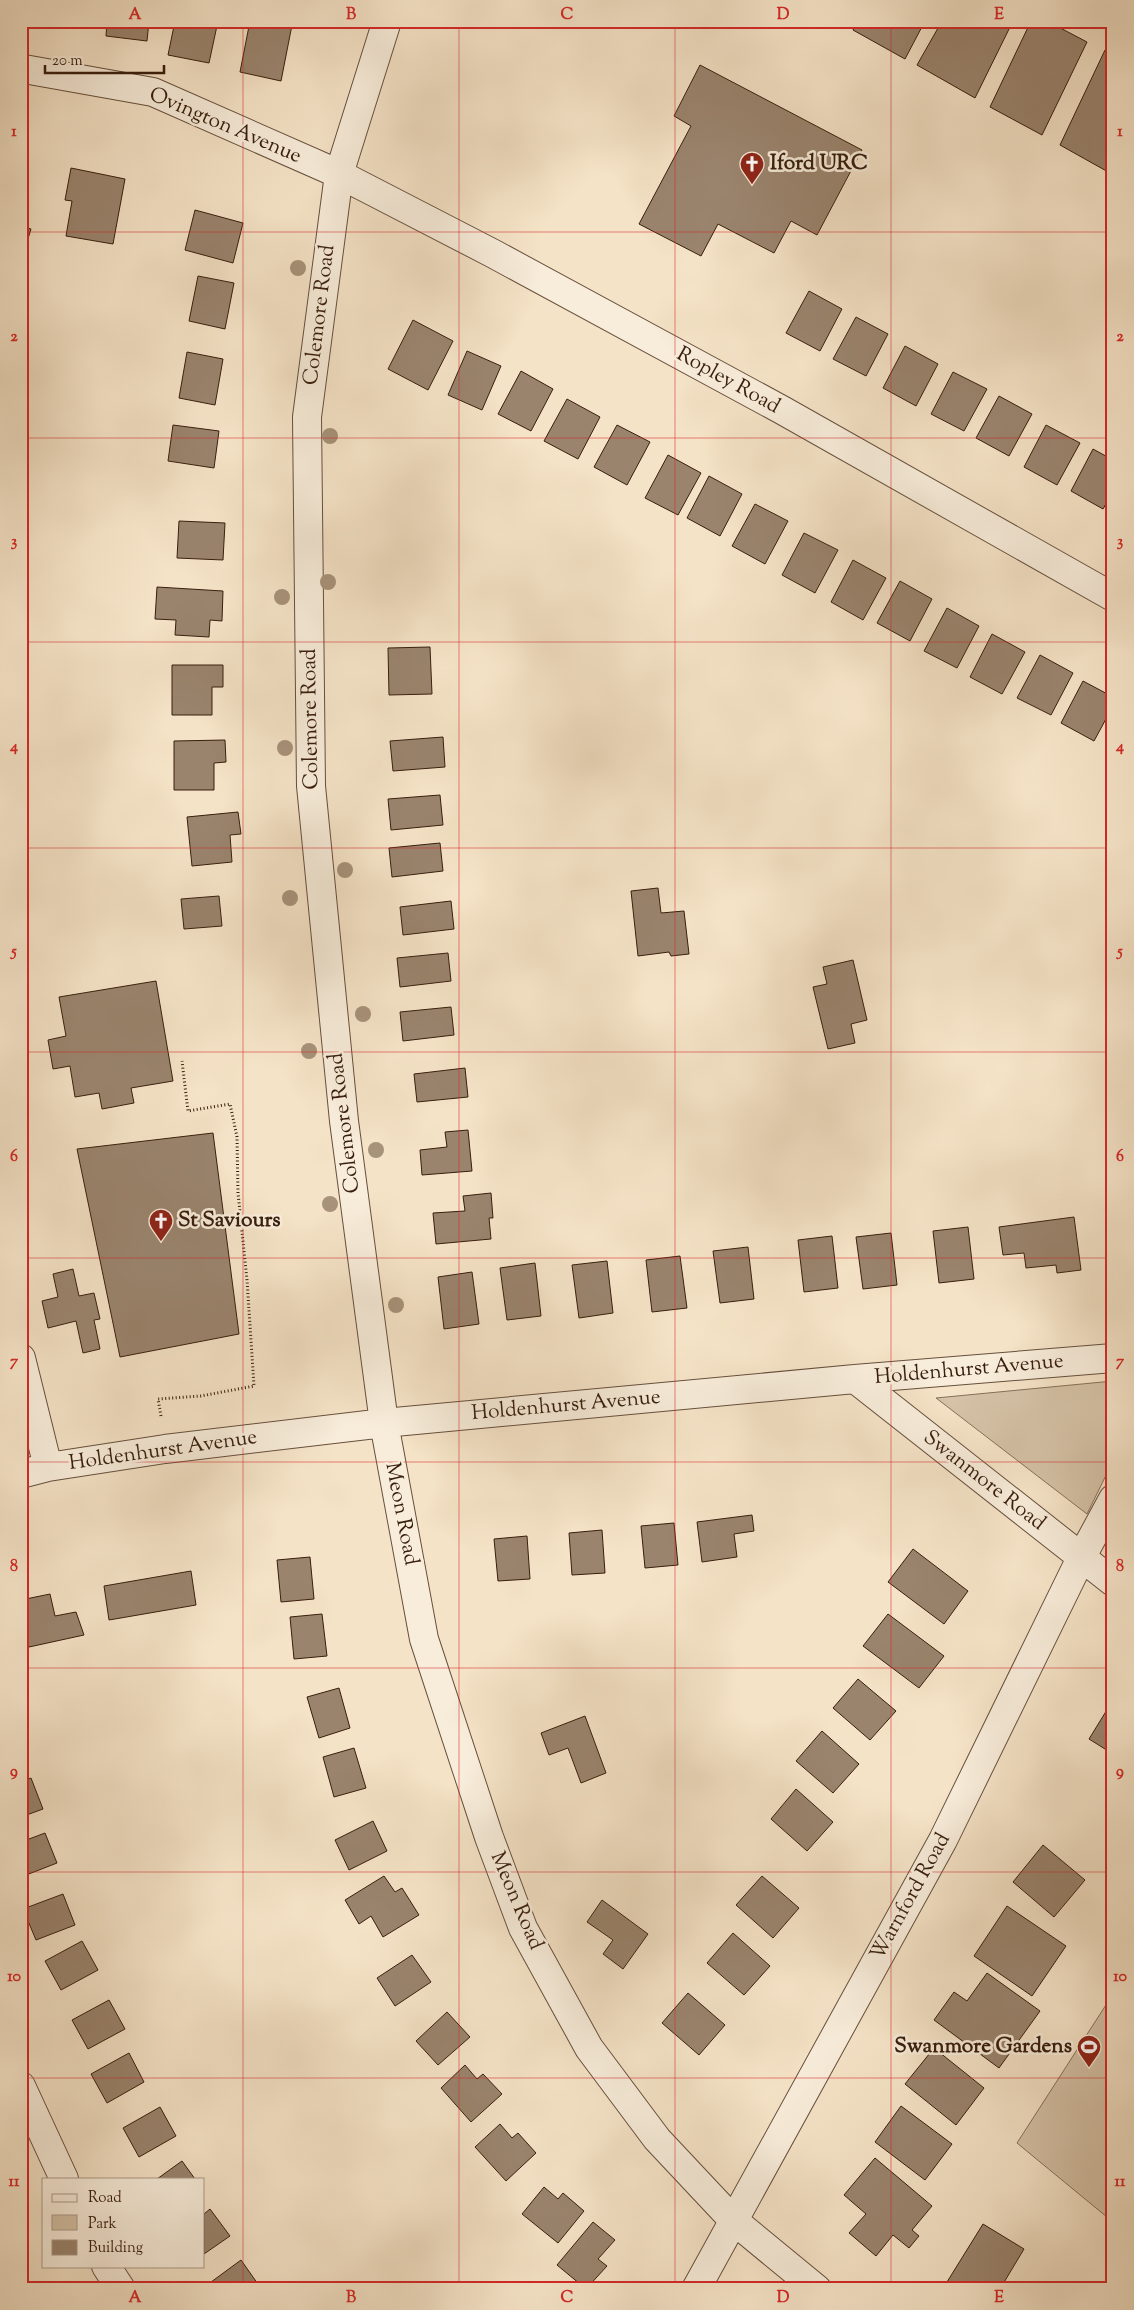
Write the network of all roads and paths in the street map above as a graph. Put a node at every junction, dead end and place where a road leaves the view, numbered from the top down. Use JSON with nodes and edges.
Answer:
{"nodes":[{"id":1,"x":387,"y":21,"type":"edge"},
{"id":2,"x":22,"y":68,"type":"edge"},
{"id":3,"x":339,"y":174,"type":"junction"},
{"id":4,"x":1113,"y":597,"type":"edge"},
{"id":5,"x":182,"y":1061,"type":"dead end"},
{"id":6,"x":21,"y":1358,"type":"edge"},
{"id":7,"x":1113,"y":1358,"type":"edge"},
{"id":8,"x":855,"y":1379,"type":"junction"},
{"id":9,"x":384,"y":1423,"type":"junction"},
{"id":10,"x":165,"y":1449,"type":"junction"},
{"id":11,"x":48,"y":1467,"type":"junction"},
{"id":12,"x":21,"y":1474,"type":"edge"},
{"id":13,"x":1113,"y":1499,"type":"edge"},
{"id":14,"x":1081,"y":1558,"type":"junction"},
{"id":15,"x":1113,"y":1582,"type":"edge"},
{"id":16,"x":21,"y":2086,"type":"edge"},
{"id":17,"x":64,"y":2178,"type":"edge"},
{"id":18,"x":733,"y":2220,"type":"junction"},
{"id":19,"x":107,"y":2268,"type":"edge"},
{"id":20,"x":121,"y":2289,"type":"edge"},
{"id":21,"x":696,"y":2289,"type":"edge"},
{"id":22,"x":817,"y":2289,"type":"edge"}],
"edges":[{"from":1,"to":3,"type":"street","name":"Colemore Road"},
{"from":2,"to":3,"type":"street","name":"Ovington Avenue"},
{"from":3,"to":4,"type":"street","name":"Ropley Road"},
{"from":3,"to":9,"type":"street","name":"Colemore Road"},
{"from":5,"to":10,"type":"path"},
{"from":6,"to":11,"type":"street"},
{"from":7,"to":8,"type":"street","name":"Holdenhurst Avenue"},
{"from":8,"to":9,"type":"street","name":"Holdenhurst Avenue"},
{"from":8,"to":14,"type":"street","name":"Swanmore Road"},
{"from":9,"to":10,"type":"street","name":"Holdenhurst Avenue"},
{"from":9,"to":18,"type":"street","name":"Meon Road"},
{"from":10,"to":11,"type":"street","name":"Holdenhurst Avenue"},
{"from":11,"to":12,"type":"street","name":"Holdenhurst Avenue"},
{"from":13,"to":14,"type":"street","name":"Warnford Road"},
{"from":14,"to":15,"type":"street","name":"Swanmore Road"},
{"from":14,"to":18,"type":"street","name":"Warnford Road"},
{"from":16,"to":17,"type":"street"},
{"from":18,"to":21,"type":"street","name":"Warnford Road"},
{"from":18,"to":22,"type":"street","name":"Meon Road"},
{"from":19,"to":20,"type":"street"}]}
